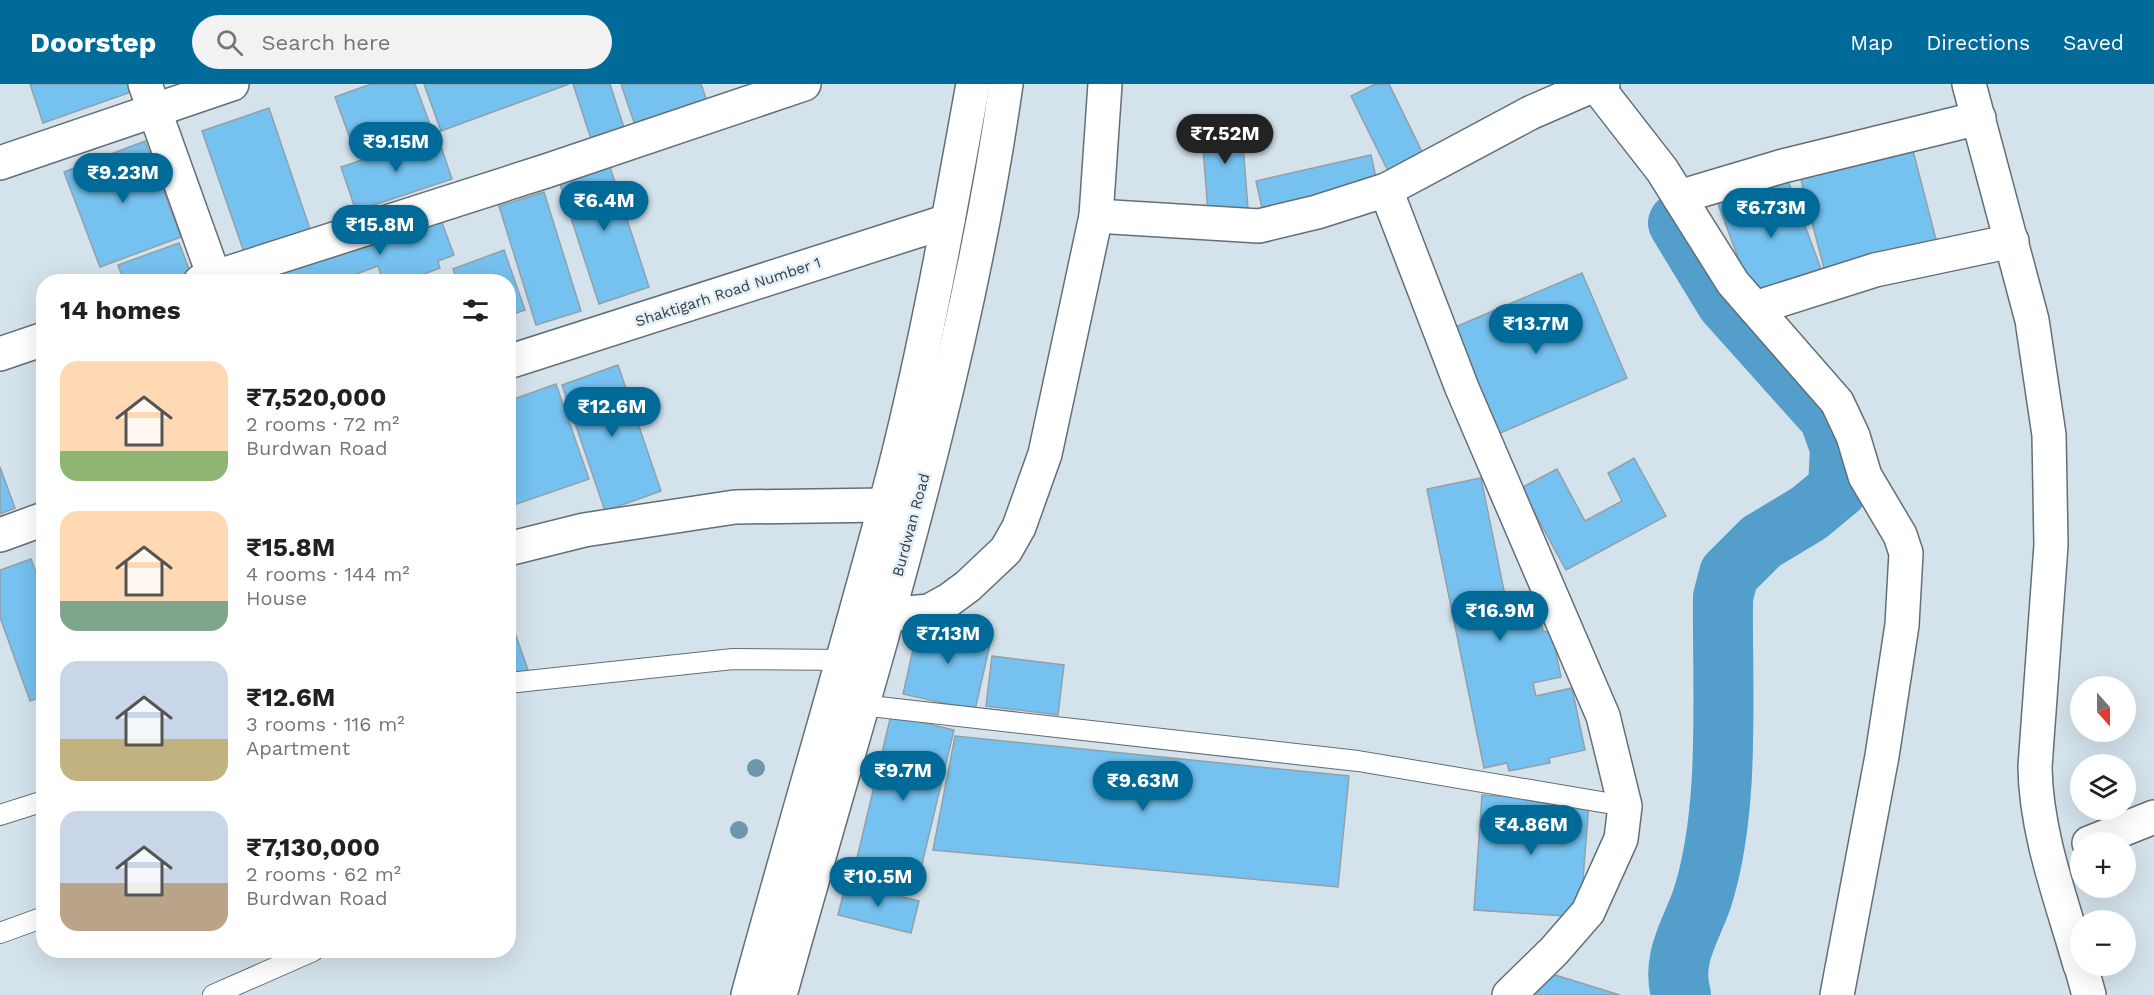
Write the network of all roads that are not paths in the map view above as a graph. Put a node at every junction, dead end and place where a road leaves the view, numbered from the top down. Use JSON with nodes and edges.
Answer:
{"nodes":[{"id":1,"x":232,"y":84,"type":"edge"},
{"id":2,"x":804,"y":84,"type":"edge"},
{"id":3,"x":973,"y":84,"type":"edge"},
{"id":4,"x":1006,"y":84,"type":"edge"},
{"id":5,"x":1105,"y":84,"type":"edge"},
{"id":6,"x":1969,"y":84,"type":"edge"},
{"id":7,"x":1589,"y":88,"type":"edge"},
{"id":8,"x":150,"y":96,"type":"edge"},
{"id":9,"x":1979,"y":118,"type":"junction"},
{"id":10,"x":0,"y":163,"type":"edge"},
{"id":11,"x":1386,"y":190,"type":"junction"},
{"id":12,"x":1679,"y":197,"type":"junction"},
{"id":13,"x":1095,"y":216,"type":"junction"},
{"id":14,"x":948,"y":221,"type":"junction"},
{"id":15,"x":2012,"y":241,"type":"junction"},
{"id":16,"x":208,"y":274,"type":"edge"},
{"id":17,"x":228,"y":274,"type":"edge"},
{"id":18,"x":1755,"y":308,"type":"junction"},
{"id":19,"x":36,"y":342,"type":"edge"},
{"id":20,"x":0,"y":354,"type":"edge"},
{"id":21,"x":516,"y":359,"type":"edge"},
{"id":22,"x":885,"y":505,"type":"junction"},
{"id":23,"x":36,"y":522,"type":"edge"},
{"id":24,"x":0,"y":535,"type":"edge"},
{"id":25,"x":516,"y":547,"type":"edge"},
{"id":26,"x":886,"y":615,"type":"junction"},
{"id":27,"x":843,"y":660,"type":"junction"},
{"id":28,"x":516,"y":682,"type":"edge"},
{"id":29,"x":861,"y":705,"type":"junction"},
{"id":30,"x":36,"y":804,"type":"edge"},
{"id":31,"x":1624,"y":806,"type":"junction"},
{"id":32,"x":0,"y":815,"type":"edge"},
{"id":33,"x":2154,"y":817,"type":"edge"},
{"id":34,"x":2116,"y":832,"type":"edge"},
{"id":35,"x":2070,"y":850,"type":"edge"},
{"id":36,"x":2049,"y":858,"type":"junction"},
{"id":37,"x":36,"y":920,"type":"edge"},
{"id":38,"x":2070,"y":928,"type":"edge"},
{"id":39,"x":0,"y":933,"type":"edge"},
{"id":40,"x":297,"y":958,"type":"edge"},
{"id":41,"x":2084,"y":976,"type":"edge"},
{"id":42,"x":213,"y":995,"type":"edge"},
{"id":43,"x":748,"y":995,"type":"edge"},
{"id":44,"x":780,"y":995,"type":"edge"},
{"id":45,"x":1509,"y":995,"type":"edge"},
{"id":46,"x":1837,"y":995,"type":"edge"},
{"id":47,"x":2090,"y":995,"type":"edge"}],
"edges":[{"from":1,"to":8,"type":"street"},
{"from":2,"to":17,"type":"street"},
{"from":3,"to":14,"type":"street","name":"Burdwan Road"},
{"from":4,"to":26,"type":"street","name":"Burdwan Road"},
{"from":5,"to":13,"type":"street"},
{"from":6,"to":9,"type":"street"},
{"from":7,"to":11,"type":"street"},
{"from":7,"to":12,"type":"street"},
{"from":8,"to":10,"type":"street"},
{"from":8,"to":16,"type":"street"},
{"from":9,"to":12,"type":"street"},
{"from":9,"to":15,"type":"street"},
{"from":11,"to":13,"type":"street"},
{"from":11,"to":31,"type":"street"},
{"from":12,"to":18,"type":"street"},
{"from":13,"to":26,"type":"street"},
{"from":14,"to":21,"type":"street","name":"Shaktigarh Road Number 1"},
{"from":14,"to":22,"type":"street","name":"Burdwan Road"},
{"from":15,"to":18,"type":"street"},
{"from":15,"to":36,"type":"street"},
{"from":18,"to":46,"type":"street"},
{"from":19,"to":20,"type":"street"},
{"from":22,"to":25,"type":"street"},
{"from":22,"to":27,"type":"street","name":"Burdwan Road"},
{"from":23,"to":24,"type":"street"},
{"from":26,"to":29,"type":"street","name":"Burdwan Road"},
{"from":27,"to":28,"type":"lane"},
{"from":27,"to":43,"type":"street","name":"Burdwan Road"},
{"from":29,"to":31,"type":"lane"},
{"from":29,"to":44,"type":"street","name":"Burdwan Road"},
{"from":30,"to":32,"type":"lane"},
{"from":31,"to":45,"type":"street"},
{"from":33,"to":34,"type":"street"},
{"from":35,"to":36,"type":"street"},
{"from":36,"to":38,"type":"street"},
{"from":37,"to":39,"type":"lane"},
{"from":40,"to":42,"type":"lane"},
{"from":41,"to":47,"type":"street"}]}
